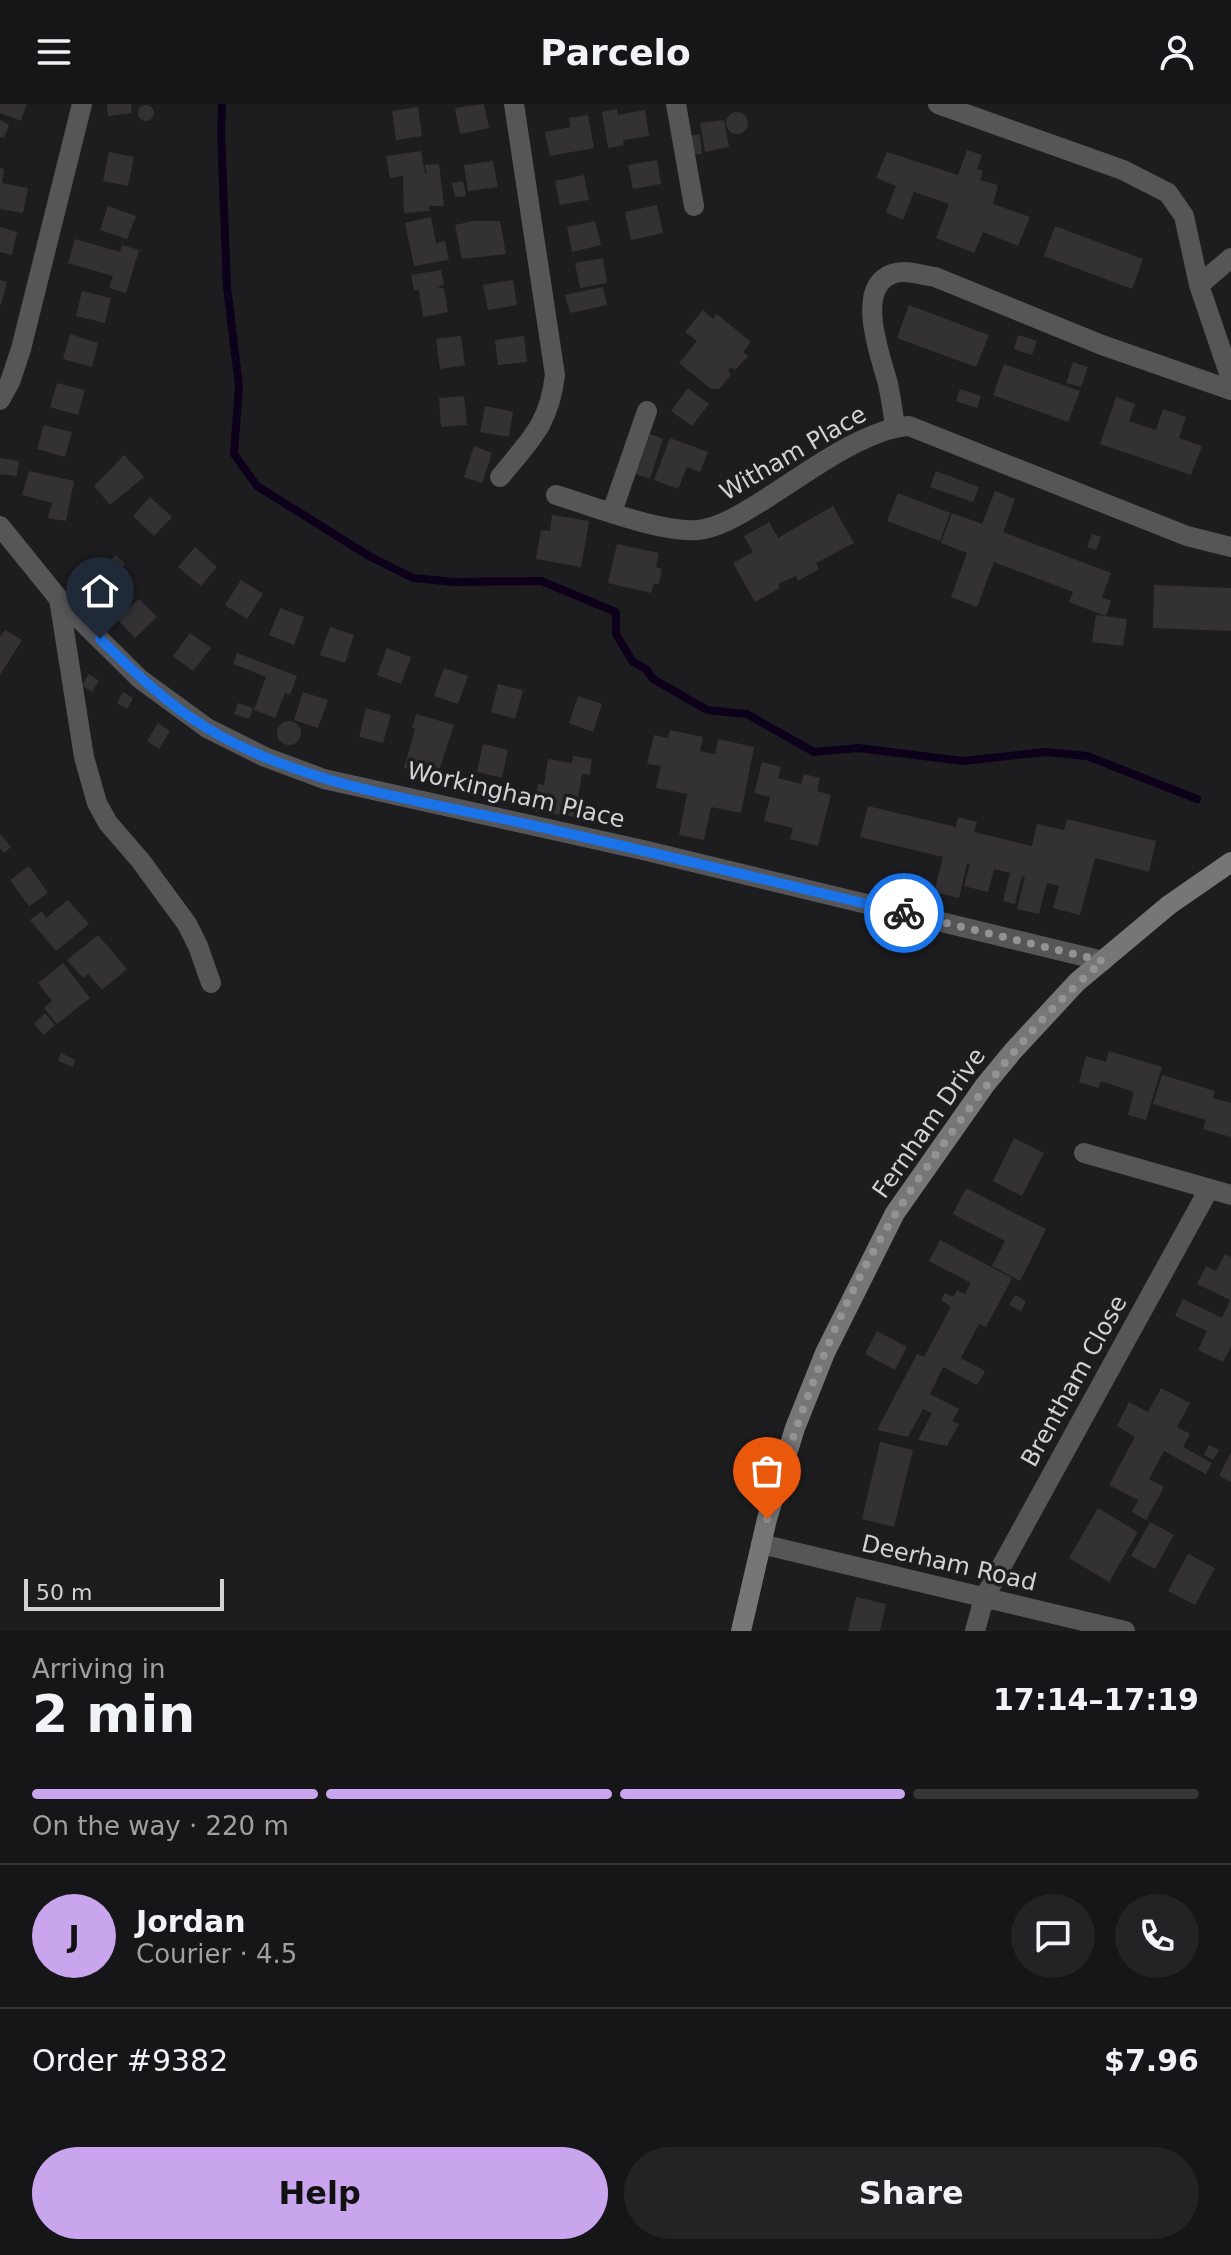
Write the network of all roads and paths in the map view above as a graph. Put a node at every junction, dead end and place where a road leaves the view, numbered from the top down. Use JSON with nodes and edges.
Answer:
{"nodes":[{"id":1,"x":82,"y":104,"type":"edge"},
{"id":2,"x":514,"y":104,"type":"edge"},
{"id":3,"x":676,"y":104,"type":"edge"},
{"id":4,"x":938,"y":104,"type":"edge"},
{"id":5,"x":694,"y":206,"type":"dead end"},
{"id":6,"x":1231,"y":258,"type":"edge"},
{"id":7,"x":1199,"y":285,"type":"junction"},
{"id":8,"x":1231,"y":379,"type":"edge"},
{"id":9,"x":1231,"y":390,"type":"edge"},
{"id":10,"x":0,"y":400,"type":"edge"},
{"id":11,"x":647,"y":411,"type":"dead end"},
{"id":12,"x":895,"y":427,"type":"junction"},
{"id":13,"x":500,"y":477,"type":"dead end"},
{"id":14,"x":556,"y":495,"type":"dead end"},
{"id":15,"x":612,"y":512,"type":"junction"},
{"id":16,"x":0,"y":526,"type":"edge"},
{"id":17,"x":1231,"y":547,"type":"edge"},
{"id":18,"x":59,"y":599,"type":"junction"},
{"id":19,"x":1231,"y":862,"type":"edge"},
{"id":20,"x":1103,"y":961,"type":"junction"},
{"id":21,"x":211,"y":983,"type":"dead end"},
{"id":22,"x":1084,"y":1153,"type":"dead end"},
{"id":23,"x":1209,"y":1189,"type":"junction"},
{"id":24,"x":1231,"y":1195,"type":"edge"},
{"id":25,"x":761,"y":1544,"type":"junction"},
{"id":26,"x":984,"y":1598,"type":"junction"},
{"id":27,"x":741,"y":1631,"type":"edge"},
{"id":28,"x":975,"y":1631,"type":"edge"},
{"id":29,"x":1125,"y":1631,"type":"edge"}],
"edges":[{"from":1,"to":10,"type":"street"},
{"from":2,"to":13,"type":"street"},
{"from":3,"to":5,"type":"street"},
{"from":4,"to":7,"type":"street"},
{"from":6,"to":7,"type":"street"},
{"from":7,"to":8,"type":"street"},
{"from":9,"to":12,"type":"street"},
{"from":11,"to":15,"type":"street"},
{"from":12,"to":15,"type":"street","name":"Witham Place"},
{"from":12,"to":17,"type":"street","name":"Witham Place"},
{"from":14,"to":15,"type":"street","name":"Witham Place"},
{"from":16,"to":18,"type":"street","name":"Workingham Place"},
{"from":18,"to":20,"type":"street","name":"Workingham Place"},
{"from":18,"to":21,"type":"street"},
{"from":19,"to":20,"type":"street","name":"Fernham Drive"},
{"from":20,"to":25,"type":"street","name":"Fernham Drive"},
{"from":22,"to":23,"type":"street"},
{"from":23,"to":24,"type":"street"},
{"from":23,"to":26,"type":"street","name":"Brentham Close"},
{"from":25,"to":26,"type":"street","name":"Deerham Road"},
{"from":25,"to":27,"type":"street","name":"Fernham Drive"},
{"from":26,"to":28,"type":"street","name":"Brentham Close"},
{"from":26,"to":29,"type":"street","name":"Deerham Road"}]}
